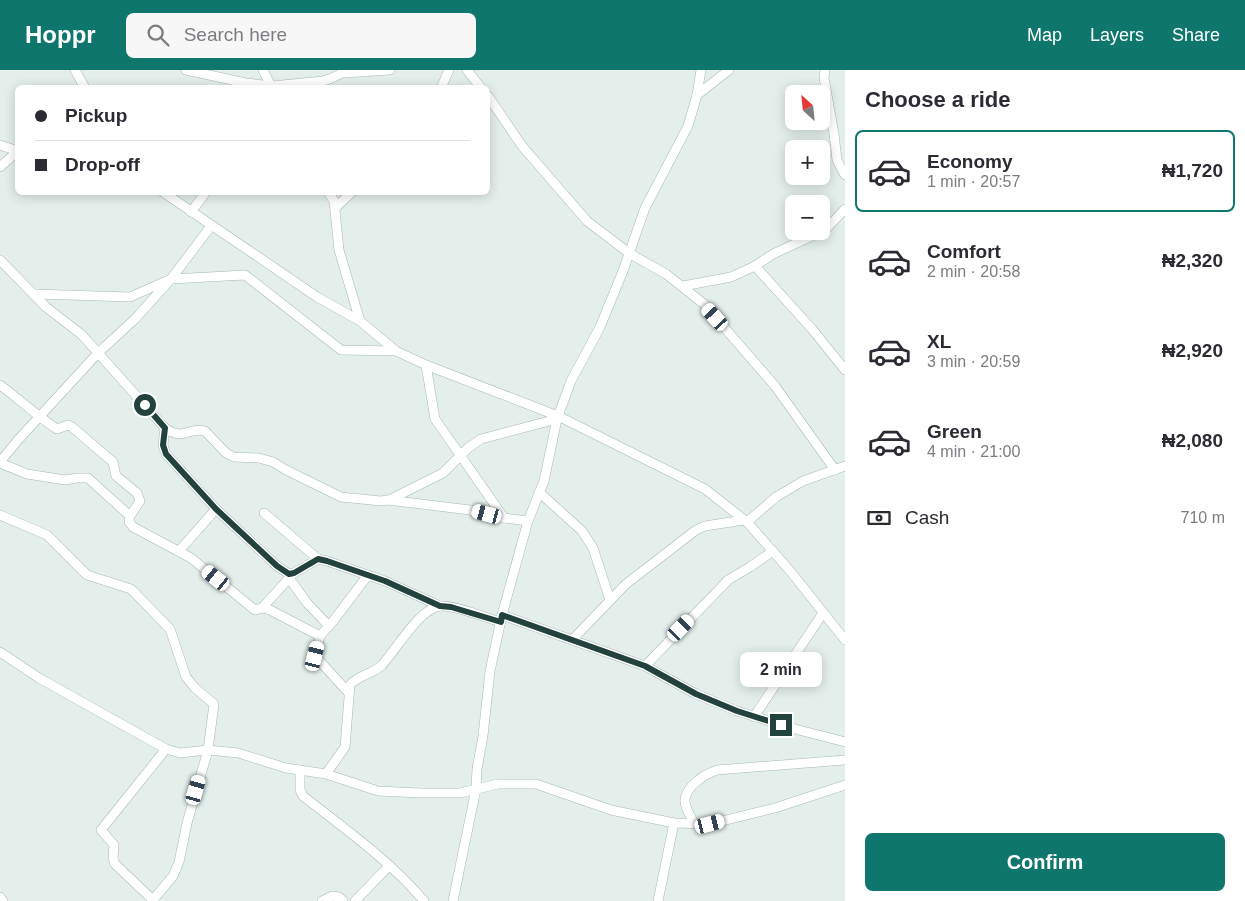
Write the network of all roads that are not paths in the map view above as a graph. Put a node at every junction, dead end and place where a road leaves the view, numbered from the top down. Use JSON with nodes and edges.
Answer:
{"nodes":[{"id":1,"x":186,"y":70,"type":"edge"},
{"id":2,"x":263,"y":70,"type":"edge"},
{"id":3,"x":390,"y":70,"type":"edge"},
{"id":4,"x":449,"y":70,"type":"edge"},
{"id":5,"x":467,"y":70,"type":"edge"},
{"id":6,"x":701,"y":70,"type":"edge"},
{"id":7,"x":729,"y":70,"type":"edge"},
{"id":8,"x":825,"y":70,"type":"edge"},
{"id":9,"x":346,"y":71,"type":"edge"},
{"id":10,"x":80,"y":72,"type":"edge"},
{"id":11,"x":84,"y":85,"type":"edge"},
{"id":12,"x":263,"y":85,"type":"edge"},
{"id":13,"x":271,"y":85,"type":"edge"},
{"id":14,"x":282,"y":85,"type":"edge"},
{"id":15,"x":442,"y":85,"type":"edge"},
{"id":16,"x":479,"y":85,"type":"edge"},
{"id":17,"x":697,"y":95,"type":"junction"},
{"id":18,"x":490,"y":99,"type":"edge"},
{"id":19,"x":0,"y":145,"type":"edge"},
{"id":20,"x":15,"y":150,"type":"edge"},
{"id":21,"x":15,"y":154,"type":"edge"},
{"id":22,"x":0,"y":167,"type":"edge"},
{"id":23,"x":845,"y":175,"type":"edge"},
{"id":24,"x":167,"y":195,"type":"edge"},
{"id":25,"x":204,"y":195,"type":"edge"},
{"id":26,"x":330,"y":195,"type":"edge"},
{"id":27,"x":349,"y":195,"type":"edge"},
{"id":28,"x":335,"y":208,"type":"junction"},
{"id":29,"x":845,"y":209,"type":"edge"},
{"id":30,"x":191,"y":212,"type":"junction"},
{"id":31,"x":211,"y":226,"type":"junction"},
{"id":32,"x":629,"y":254,"type":"junction"},
{"id":33,"x":0,"y":260,"type":"edge"},
{"id":34,"x":756,"y":266,"type":"junction"},
{"id":35,"x":171,"y":279,"type":"junction"},
{"id":36,"x":683,"y":286,"type":"junction"},
{"id":37,"x":34,"y":294,"type":"junction"},
{"id":38,"x":360,"y":321,"type":"junction"},
{"id":39,"x":396,"y":351,"type":"junction"},
{"id":40,"x":98,"y":353,"type":"junction"},
{"id":41,"x":426,"y":365,"type":"junction"},
{"id":42,"x":845,"y":370,"type":"edge"},
{"id":43,"x":0,"y":385,"type":"edge"},
{"id":44,"x":39,"y":417,"type":"junction"},
{"id":45,"x":558,"y":417,"type":"junction"},
{"id":46,"x":165,"y":428,"type":"junction"},
{"id":47,"x":461,"y":456,"type":"junction"},
{"id":48,"x":0,"y":463,"type":"edge"},
{"id":49,"x":845,"y":466,"type":"edge"},
{"id":50,"x":836,"y":470,"type":"junction"},
{"id":51,"x":539,"y":492,"type":"junction"},
{"id":52,"x":388,"y":500,"type":"junction"},
{"id":53,"x":216,"y":509,"type":"junction"},
{"id":54,"x":264,"y":513,"type":"dead end"},
{"id":55,"x":0,"y":515,"type":"edge"},
{"id":56,"x":130,"y":516,"type":"junction"},
{"id":57,"x":504,"y":518,"type":"junction"},
{"id":58,"x":528,"y":520,"type":"junction"},
{"id":59,"x":746,"y":521,"type":"junction"},
{"id":60,"x":179,"y":551,"type":"junction"},
{"id":61,"x":773,"y":551,"type":"junction"},
{"id":62,"x":318,"y":559,"type":"junction"},
{"id":63,"x":292,"y":576,"type":"junction"},
{"id":64,"x":368,"y":576,"type":"junction"},
{"id":65,"x":610,"y":600,"type":"junction"},
{"id":66,"x":440,"y":606,"type":"junction"},
{"id":67,"x":262,"y":608,"type":"junction"},
{"id":68,"x":823,"y":613,"type":"junction"},
{"id":69,"x":502,"y":619,"type":"junction"},
{"id":70,"x":329,"y":626,"type":"junction"},
{"id":71,"x":320,"y":636,"type":"junction"},
{"id":72,"x":573,"y":640,"type":"junction"},
{"id":73,"x":845,"y":640,"type":"edge"},
{"id":74,"x":0,"y":652,"type":"edge"},
{"id":75,"x":645,"y":666,"type":"junction"},
{"id":76,"x":348,"y":692,"type":"junction"},
{"id":77,"x":754,"y":717,"type":"junction"},
{"id":78,"x":845,"y":742,"type":"edge"},
{"id":79,"x":166,"y":749,"type":"junction"},
{"id":80,"x":208,"y":750,"type":"junction"},
{"id":81,"x":845,"y":760,"type":"edge"},
{"id":82,"x":300,"y":770,"type":"junction"},
{"id":83,"x":326,"y":774,"type":"junction"},
{"id":84,"x":845,"y":785,"type":"edge"},
{"id":85,"x":476,"y":789,"type":"junction"},
{"id":86,"x":674,"y":823,"type":"junction"},
{"id":87,"x":694,"y":823,"type":"junction"},
{"id":88,"x":389,"y":866,"type":"junction"},
{"id":89,"x":154,"y":900,"type":"edge"},
{"id":90,"x":322,"y":901,"type":"edge"},
{"id":91,"x":343,"y":901,"type":"edge"},
{"id":92,"x":355,"y":901,"type":"edge"},
{"id":93,"x":424,"y":901,"type":"edge"},
{"id":94,"x":453,"y":901,"type":"edge"},
{"id":95,"x":658,"y":901,"type":"edge"}],
"edges":[{"from":1,"to":12,"type":"street"},
{"from":2,"to":13,"type":"street"},
{"from":3,"to":9,"type":"street"},
{"from":4,"to":15,"type":"street"},
{"from":5,"to":16,"type":"street"},
{"from":6,"to":17,"type":"street"},
{"from":7,"to":17,"type":"street"},
{"from":8,"to":23,"type":"street"},
{"from":9,"to":14,"type":"street"},
{"from":10,"to":11,"type":"street"},
{"from":17,"to":32,"type":"street"},
{"from":18,"to":32,"type":"street"},
{"from":19,"to":20,"type":"street"},
{"from":21,"to":22,"type":"street"},
{"from":24,"to":30,"type":"street"},
{"from":25,"to":30,"type":"street"},
{"from":26,"to":28,"type":"street"},
{"from":27,"to":28,"type":"street"},
{"from":28,"to":38,"type":"street"},
{"from":29,"to":34,"type":"street"},
{"from":30,"to":31,"type":"street"},
{"from":31,"to":35,"type":"street"},
{"from":31,"to":38,"type":"street"},
{"from":32,"to":36,"type":"street"},
{"from":32,"to":45,"type":"street"},
{"from":33,"to":37,"type":"street"},
{"from":34,"to":36,"type":"street"},
{"from":34,"to":42,"type":"street"},
{"from":35,"to":37,"type":"street"},
{"from":35,"to":39,"type":"street"},
{"from":35,"to":40,"type":"street"},
{"from":36,"to":50,"type":"street"},
{"from":37,"to":40,"type":"street"},
{"from":38,"to":39,"type":"street"},
{"from":39,"to":41,"type":"street"},
{"from":40,"to":44,"type":"street"},
{"from":40,"to":46,"type":"street"},
{"from":41,"to":45,"type":"street"},
{"from":41,"to":47,"type":"street"},
{"from":43,"to":44,"type":"street"},
{"from":44,"to":48,"type":"street"},
{"from":44,"to":56,"type":"street"},
{"from":45,"to":47,"type":"street"},
{"from":45,"to":51,"type":"street"},
{"from":45,"to":59,"type":"street"},
{"from":46,"to":52,"type":"street"},
{"from":46,"to":53,"type":"street"},
{"from":47,"to":52,"type":"street"},
{"from":47,"to":57,"type":"street"},
{"from":48,"to":56,"type":"street"},
{"from":49,"to":50,"type":"street"},
{"from":50,"to":59,"type":"street"},
{"from":51,"to":58,"type":"street"},
{"from":51,"to":65,"type":"street"},
{"from":52,"to":57,"type":"street"},
{"from":53,"to":60,"type":"street"},
{"from":53,"to":63,"type":"street"},
{"from":54,"to":62,"type":"street"},
{"from":55,"to":80,"type":"street"},
{"from":56,"to":60,"type":"street"},
{"from":57,"to":58,"type":"street"},
{"from":58,"to":69,"type":"street"},
{"from":59,"to":61,"type":"street"},
{"from":59,"to":65,"type":"street"},
{"from":60,"to":67,"type":"street"},
{"from":61,"to":68,"type":"street"},
{"from":61,"to":75,"type":"street"},
{"from":62,"to":63,"type":"street"},
{"from":62,"to":64,"type":"street"},
{"from":63,"to":67,"type":"street"},
{"from":63,"to":70,"type":"street"},
{"from":64,"to":66,"type":"street"},
{"from":64,"to":70,"type":"street"},
{"from":65,"to":72,"type":"street"},
{"from":66,"to":69,"type":"street"},
{"from":66,"to":76,"type":"street"},
{"from":67,"to":71,"type":"street"},
{"from":68,"to":73,"type":"street"},
{"from":68,"to":77,"type":"street"},
{"from":69,"to":72,"type":"street"},
{"from":69,"to":85,"type":"street"},
{"from":70,"to":71,"type":"street"},
{"from":71,"to":76,"type":"street"},
{"from":72,"to":75,"type":"street"},
{"from":74,"to":79,"type":"street"},
{"from":75,"to":77,"type":"street"},
{"from":76,"to":83,"type":"street"},
{"from":77,"to":78,"type":"street"},
{"from":79,"to":80,"type":"street"},
{"from":79,"to":89,"type":"street"},
{"from":80,"to":82,"type":"street"},
{"from":80,"to":89,"type":"street"},
{"from":81,"to":87,"type":"street"},
{"from":82,"to":83,"type":"street"},
{"from":82,"to":88,"type":"street"},
{"from":83,"to":85,"type":"street"},
{"from":84,"to":87,"type":"street"},
{"from":85,"to":86,"type":"street"},
{"from":85,"to":94,"type":"street"},
{"from":86,"to":87,"type":"street"},
{"from":86,"to":95,"type":"street"},
{"from":88,"to":92,"type":"street"},
{"from":88,"to":93,"type":"street"},
{"from":90,"to":91,"type":"street"}]}
